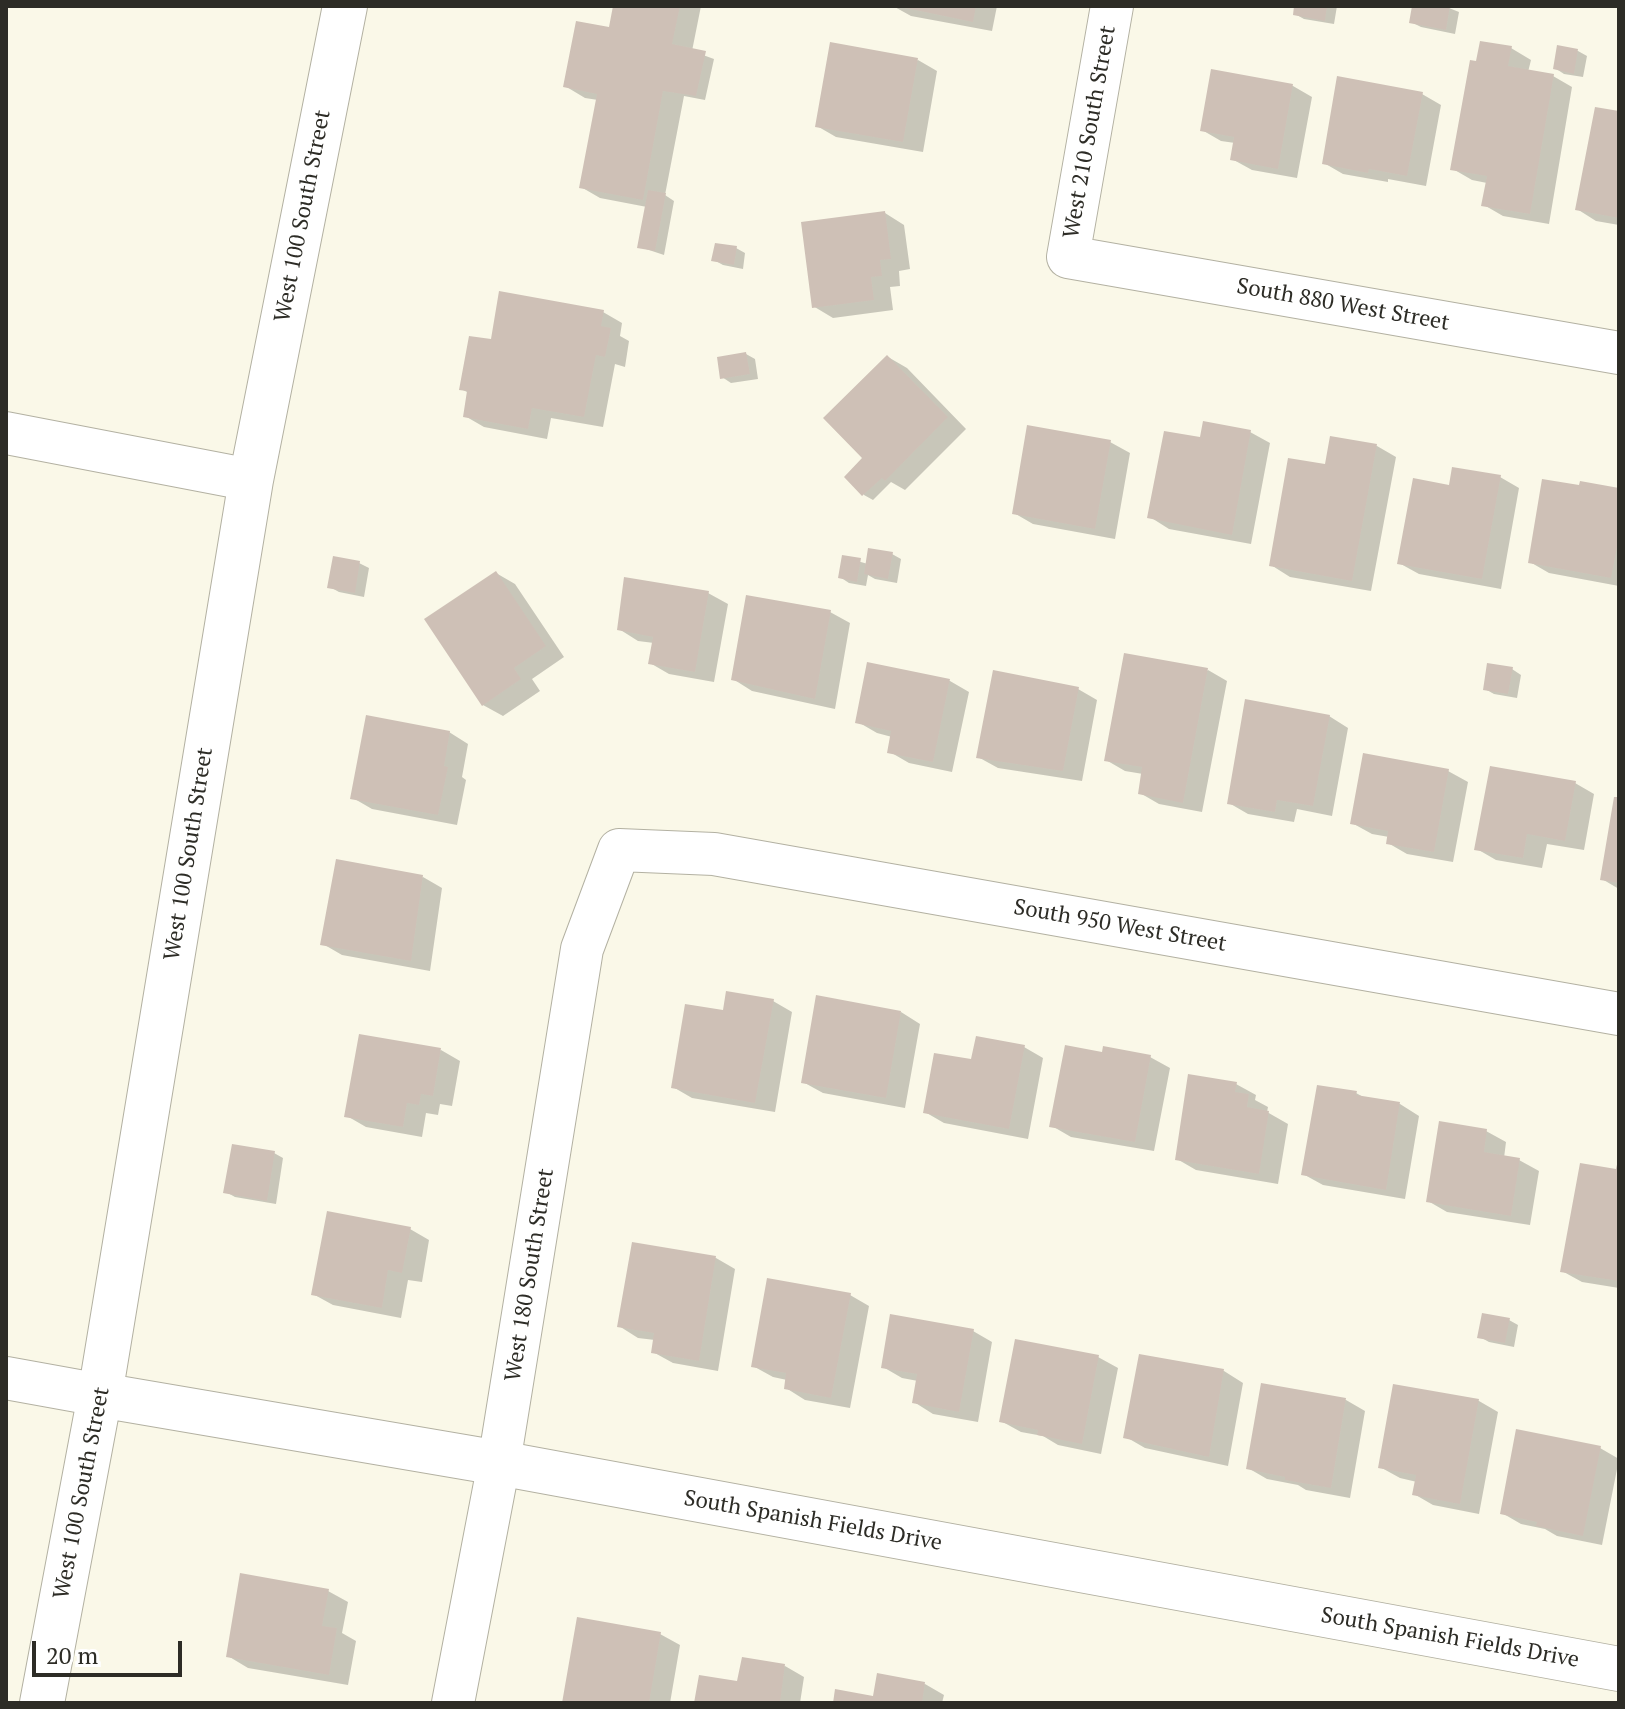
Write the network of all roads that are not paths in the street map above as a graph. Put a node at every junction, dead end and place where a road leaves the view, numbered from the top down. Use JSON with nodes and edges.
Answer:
{"nodes":[{"id":1,"x":345,"y":6,"type":"edge"},
{"id":2,"x":1112,"y":6,"type":"edge"},
{"id":3,"x":1068,"y":257,"type":"joint"},
{"id":4,"x":1619,"y":353,"type":"edge"},
{"id":5,"x":6,"y":433,"type":"edge"},
{"id":6,"x":251,"y":480,"type":"junction"},
{"id":7,"x":619,"y":850,"type":"joint"},
{"id":8,"x":1619,"y":1014,"type":"edge"},
{"id":9,"x":6,"y":1378,"type":"edge"},
{"id":10,"x":100,"y":1395,"type":"junction"},
{"id":11,"x":499,"y":1463,"type":"junction"},
{"id":12,"x":1619,"y":1669,"type":"edge"},
{"id":13,"x":42,"y":1703,"type":"edge"},
{"id":14,"x":453,"y":1703,"type":"edge"}],
"edges":[{"from":1,"to":6,"type":"street","name":"West 100 South Street"},
{"from":2,"to":3,"type":"street","name":"West 210 South Street"},
{"from":3,"to":4,"type":"street","name":"South 880 West Street"},
{"from":5,"to":6,"type":"street"},
{"from":6,"to":10,"type":"street","name":"West 100 South Street"},
{"from":7,"to":8,"type":"street","name":"South 950 West Street"},
{"from":7,"to":11,"type":"street","name":"West 180 South Street"},
{"from":9,"to":10,"type":"street","name":"South Spanish Fields Drive"},
{"from":10,"to":11,"type":"street","name":"South Spanish Fields Drive"},
{"from":10,"to":13,"type":"street","name":"West 100 South Street"},
{"from":11,"to":12,"type":"street","name":"South Spanish Fields Drive"},
{"from":11,"to":14,"type":"street","name":"West 180 South Street"}]}
